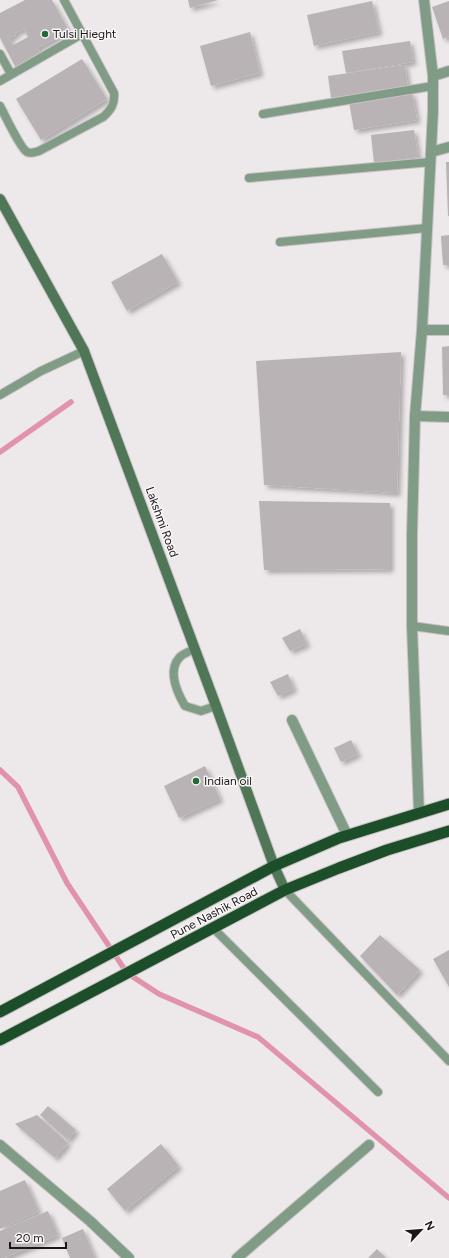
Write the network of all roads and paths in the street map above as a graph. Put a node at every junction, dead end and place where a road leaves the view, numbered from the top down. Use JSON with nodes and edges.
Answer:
{"nodes":[{"id":1,"x":64,"y":0,"type":"edge"},
{"id":2,"x":424,"y":0,"type":"edge"},
{"id":3,"x":82,"y":34,"type":"junction"},
{"id":4,"x":0,"y":54,"type":"edge"},
{"id":5,"x":449,"y":71,"type":"edge"},
{"id":6,"x":11,"y":74,"type":"junction"},
{"id":7,"x":0,"y":81,"type":"edge"},
{"id":8,"x":433,"y":81,"type":"junction"},
{"id":9,"x":0,"y":106,"type":"edge"},
{"id":10,"x":263,"y":114,"type":"dead end"},
{"id":11,"x":449,"y":147,"type":"edge"},
{"id":12,"x":431,"y":157,"type":"junction"},
{"id":13,"x":249,"y":178,"type":"dead end"},
{"id":14,"x":0,"y":199,"type":"edge"},
{"id":15,"x":427,"y":228,"type":"junction"},
{"id":16,"x":280,"y":242,"type":"dead end"},
{"id":17,"x":422,"y":330,"type":"junction"},
{"id":18,"x":449,"y":330,"type":"edge"},
{"id":19,"x":84,"y":351,"type":"junction"},
{"id":20,"x":0,"y":395,"type":"edge"},
{"id":21,"x":415,"y":416,"type":"junction"},
{"id":22,"x":449,"y":417,"type":"edge"},
{"id":23,"x":412,"y":626,"type":"junction"},
{"id":24,"x":449,"y":631,"type":"edge"},
{"id":25,"x":195,"y":648,"type":"junction"},
{"id":26,"x":216,"y":706,"type":"junction"},
{"id":27,"x":292,"y":720,"type":"dead end"},
{"id":28,"x":449,"y":804,"type":"edge"},
{"id":29,"x":419,"y":813,"type":"junction"},
{"id":30,"x":449,"y":831,"type":"edge"},
{"id":31,"x":347,"y":836,"type":"junction"},
{"id":32,"x":274,"y":866,"type":"junction"},
{"id":33,"x":285,"y":890,"type":"junction"},
{"id":34,"x":213,"y":928,"type":"junction"},
{"id":35,"x":0,"y":1012,"type":"edge"},
{"id":36,"x":0,"y":1040,"type":"edge"},
{"id":37,"x":449,"y":1061,"type":"edge"},
{"id":38,"x":378,"y":1092,"type":"dead end"},
{"id":39,"x":0,"y":1145,"type":"edge"},
{"id":40,"x":369,"y":1146,"type":"dead end"},
{"id":41,"x":129,"y":1258,"type":"edge"},
{"id":42,"x":236,"y":1258,"type":"edge"}],
"edges":[{"from":1,"to":3,"type":"lane"},
{"from":2,"to":8,"type":"street"},
{"from":3,"to":6,"type":"lane"},
{"from":3,"to":9,"type":"lane"},
{"from":4,"to":6,"type":"lane"},
{"from":5,"to":8,"type":"street"},
{"from":6,"to":7,"type":"lane"},
{"from":8,"to":10,"type":"lane"},
{"from":8,"to":12,"type":"street"},
{"from":11,"to":12,"type":"street"},
{"from":12,"to":13,"type":"lane"},
{"from":12,"to":15,"type":"street"},
{"from":14,"to":19,"type":"main road","name":"Lakshmi Road"},
{"from":15,"to":16,"type":"lane"},
{"from":15,"to":17,"type":"street"},
{"from":17,"to":18,"type":"street"},
{"from":17,"to":21,"type":"street"},
{"from":19,"to":20,"type":"lane"},
{"from":19,"to":25,"type":"main road","name":"Lakshmi Road"},
{"from":21,"to":22,"type":"street"},
{"from":21,"to":23,"type":"street"},
{"from":23,"to":24,"type":"lane"},
{"from":23,"to":29,"type":"street"},
{"from":25,"to":26,"type":"main road","name":"Lakshmi Road"},
{"from":25,"to":26,"type":"lane"},
{"from":26,"to":32,"type":"main road","name":"Lakshmi Road"},
{"from":27,"to":31,"type":"street"},
{"from":28,"to":29,"type":"highway","name":"Pune Nashik Road"},
{"from":29,"to":31,"type":"highway","name":"Pune Nashik Road"},
{"from":30,"to":33,"type":"highway","name":"Pune Nashik Road"},
{"from":31,"to":32,"type":"highway","name":"Pune Nashik Road"},
{"from":32,"to":33,"type":"main road","name":"Lakshmi Road"},
{"from":32,"to":35,"type":"highway","name":"Pune Nashik Road"},
{"from":33,"to":34,"type":"highway","name":"Pune Nashik Road"},
{"from":33,"to":37,"type":"lane"},
{"from":34,"to":36,"type":"highway","name":"Pune Nashik Road"},
{"from":34,"to":38,"type":"lane"},
{"from":39,"to":41,"type":"street"},
{"from":40,"to":42,"type":"street"}]}
